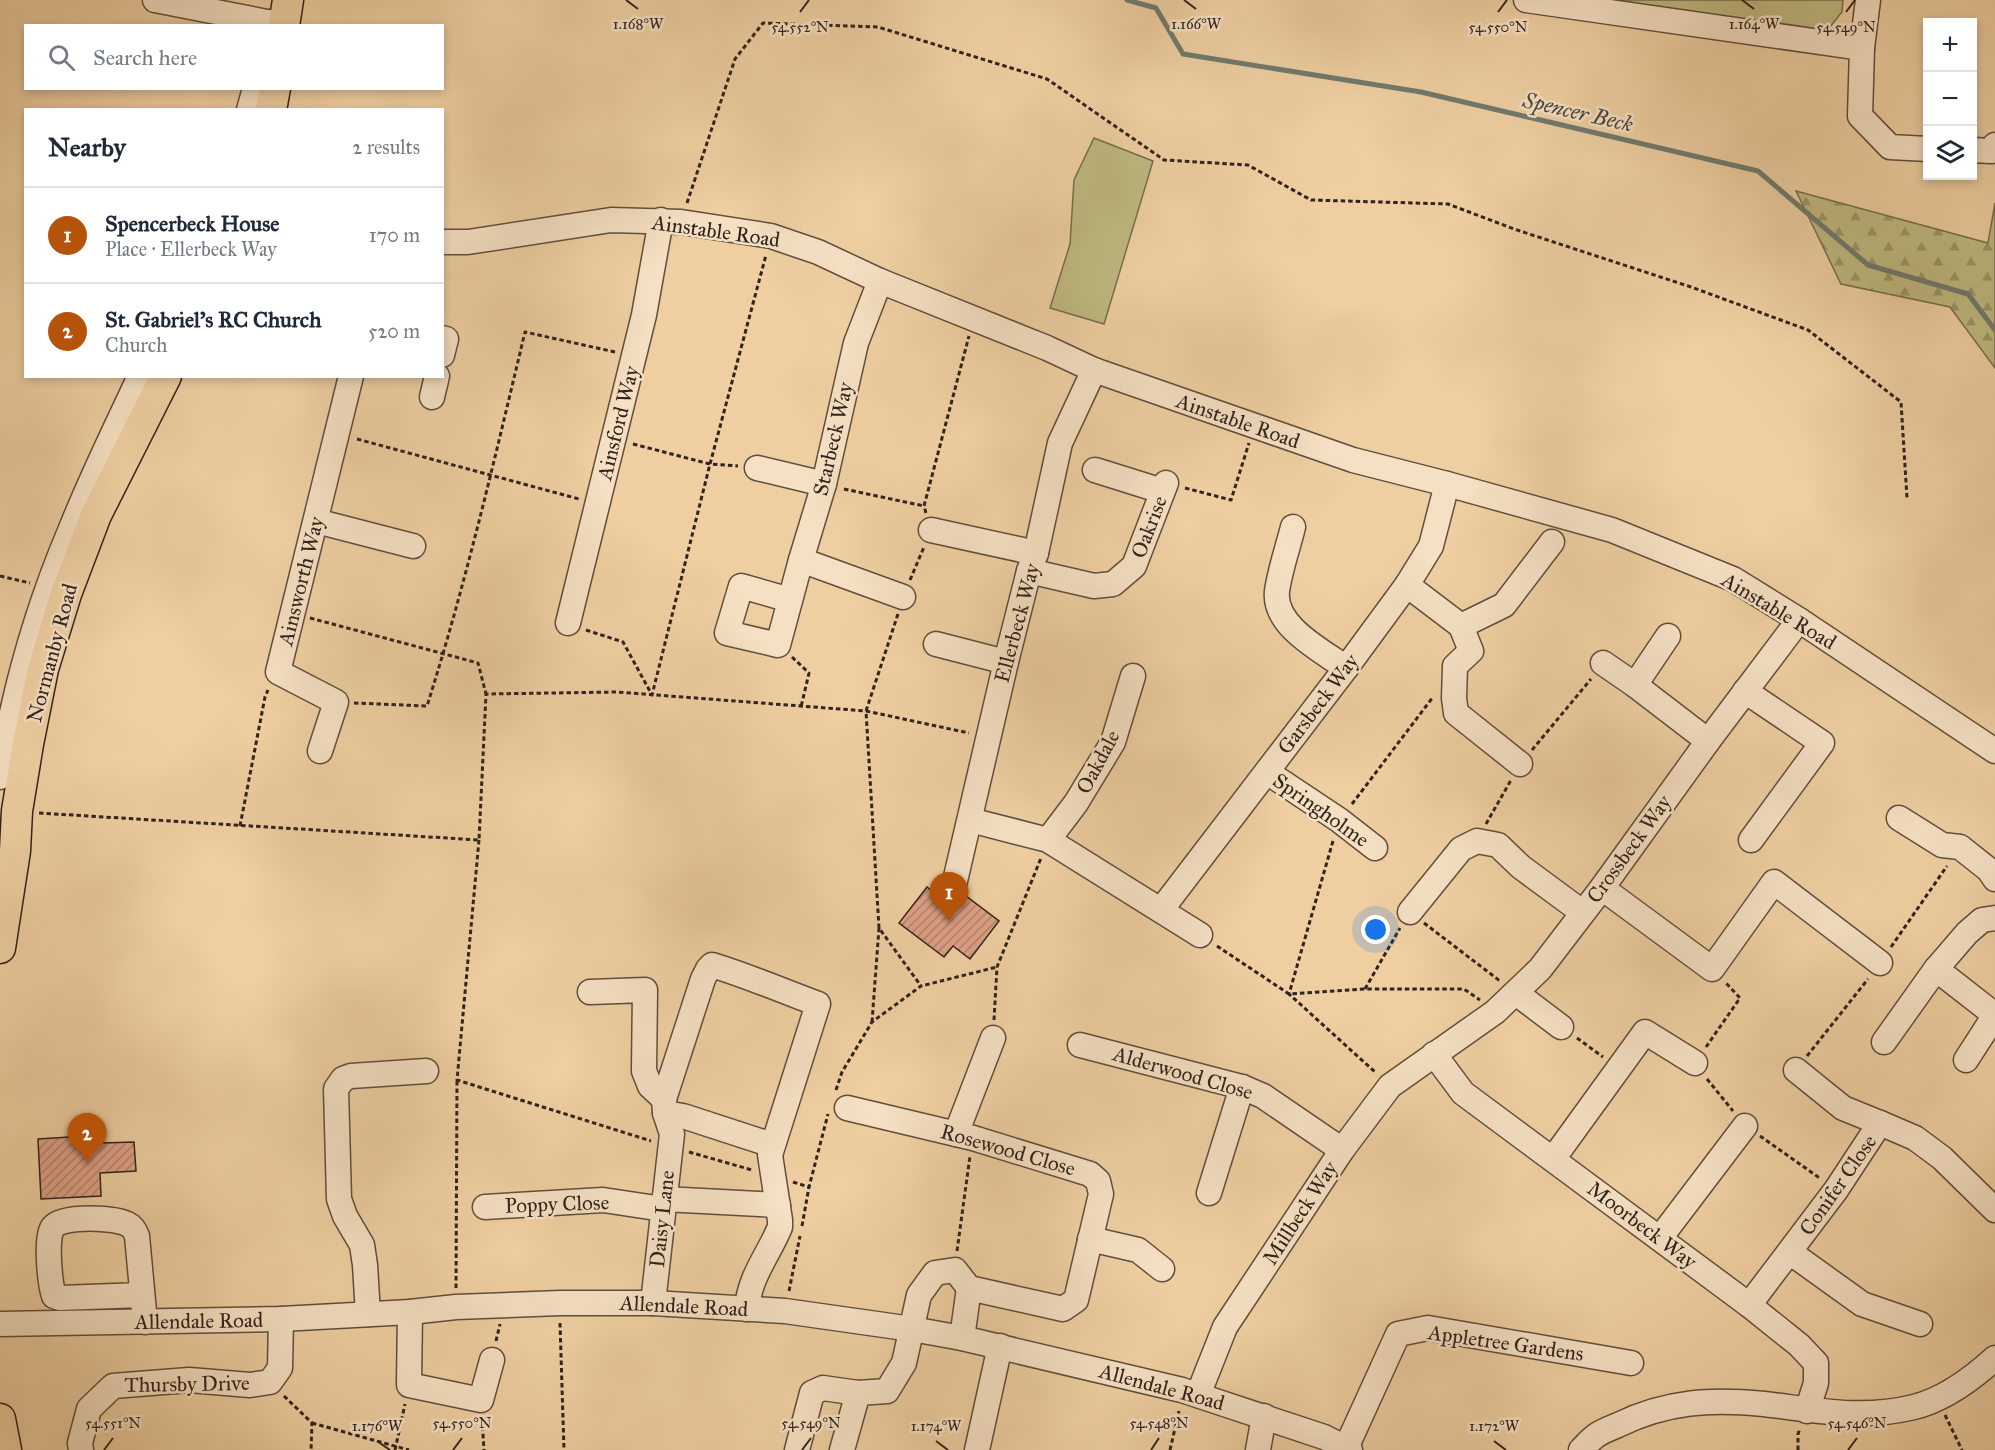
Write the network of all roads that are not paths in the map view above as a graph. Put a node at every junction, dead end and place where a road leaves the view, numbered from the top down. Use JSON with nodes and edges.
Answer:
{"nodes":[{"id":1,"x":156,"y":0,"type":"edge"},
{"id":2,"x":1526,"y":0,"type":"edge"},
{"id":3,"x":1868,"y":0,"type":"edge"},
{"id":4,"x":285,"y":16,"type":"edge"},
{"id":5,"x":1862,"y":48,"type":"junction"},
{"id":6,"x":254,"y":90,"type":"edge"},
{"id":7,"x":275,"y":90,"type":"edge"},
{"id":8,"x":250,"y":108,"type":"edge"},
{"id":9,"x":271,"y":108,"type":"edge"},
{"id":10,"x":1995,"y":145,"type":"edge"},
{"id":11,"x":1923,"y":148,"type":"edge"},
{"id":12,"x":1977,"y":150,"type":"edge"},
{"id":13,"x":671,"y":221,"type":"junction"},
{"id":14,"x":444,"y":242,"type":"edge"},
{"id":15,"x":880,"y":280,"type":"junction"},
{"id":16,"x":1094,"y":370,"type":"junction"},
{"id":17,"x":139,"y":378,"type":"edge"},
{"id":18,"x":165,"y":378,"type":"edge"},
{"id":19,"x":351,"y":378,"type":"edge"},
{"id":20,"x":757,"y":468,"type":"road end"},
{"id":21,"x":1095,"y":470,"type":"dead end"},
{"id":22,"x":824,"y":484,"type":"junction"},
{"id":23,"x":1448,"y":484,"type":"junction"},
{"id":24,"x":316,"y":521,"type":"junction"},
{"id":25,"x":1293,"y":527,"type":"dead end"},
{"id":26,"x":931,"y":530,"type":"road end"},
{"id":27,"x":1552,"y":542,"type":"dead end"},
{"id":28,"x":413,"y":546,"type":"dead end"},
{"id":29,"x":801,"y":560,"type":"junction"},
{"id":30,"x":1032,"y":562,"type":"junction"},
{"id":31,"x":1407,"y":585,"type":"junction"},
{"id":32,"x":903,"y":597,"type":"road end"},
{"id":33,"x":790,"y":600,"type":"junction"},
{"id":34,"x":1799,"y":620,"type":"junction"},
{"id":35,"x":568,"y":623,"type":"road end"},
{"id":36,"x":1461,"y":626,"type":"junction"},
{"id":37,"x":1668,"y":636,"type":"dead end"},
{"id":38,"x":936,"y":644,"type":"dead end"},
{"id":39,"x":1006,"y":662,"type":"junction"},
{"id":40,"x":1603,"y":663,"type":"road end"},
{"id":41,"x":1346,"y":668,"type":"junction"},
{"id":42,"x":1133,"y":676,"type":"dead end"},
{"id":43,"x":1635,"y":685,"type":"junction"},
{"id":44,"x":1745,"y":691,"type":"junction"},
{"id":45,"x":1708,"y":741,"type":"junction"},
{"id":46,"x":321,"y":751,"type":"dead end"},
{"id":47,"x":1995,"y":751,"type":"edge"},
{"id":48,"x":1520,"y":764,"type":"road end"},
{"id":49,"x":1267,"y":772,"type":"junction"},
{"id":50,"x":0,"y":777,"type":"edge"},
{"id":51,"x":1899,"y":818,"type":"dead end"},
{"id":52,"x":970,"y":820,"type":"junction"},
{"id":53,"x":1048,"y":840,"type":"junction"},
{"id":54,"x":1750,"y":840,"type":"dead end"},
{"id":55,"x":1375,"y":848,"type":"dead end"},
{"id":56,"x":8,"y":850,"type":"edge"},
{"id":57,"x":1995,"y":879,"type":"edge"},
{"id":58,"x":955,"y":881,"type":"dead end"},
{"id":59,"x":1602,"y":888,"type":"junction"},
{"id":60,"x":1161,"y":910,"type":"junction"},
{"id":61,"x":1410,"y":912,"type":"road end"},
{"id":62,"x":1582,"y":912,"type":"junction"},
{"id":63,"x":1995,"y":918,"type":"edge"},
{"id":64,"x":1200,"y":935,"type":"road end"},
{"id":65,"x":0,"y":948,"type":"edge"},
{"id":66,"x":1880,"y":963,"type":"road end"},
{"id":67,"x":1936,"y":969,"type":"junction"},
{"id":68,"x":590,"y":992,"type":"dead end"},
{"id":69,"x":1516,"y":993,"type":"junction"},
{"id":70,"x":1561,"y":1027,"type":"road end"},
{"id":71,"x":993,"y":1038,"type":"dead end"},
{"id":72,"x":1884,"y":1042,"type":"dead end"},
{"id":73,"x":1080,"y":1045,"type":"dead end"},
{"id":74,"x":1434,"y":1054,"type":"junction"},
{"id":75,"x":1966,"y":1060,"type":"dead end"},
{"id":76,"x":1695,"y":1063,"type":"road end"},
{"id":77,"x":1796,"y":1070,"type":"road end"},
{"id":78,"x":426,"y":1071,"type":"dead end"},
{"id":79,"x":1242,"y":1087,"type":"junction"},
{"id":80,"x":847,"y":1108,"type":"dead end"},
{"id":81,"x":667,"y":1115,"type":"junction"},
{"id":82,"x":1880,"y":1124,"type":"junction"},
{"id":83,"x":1745,"y":1126,"type":"road end"},
{"id":84,"x":956,"y":1134,"type":"junction"},
{"id":85,"x":772,"y":1145,"type":"junction"},
{"id":86,"x":1342,"y":1150,"type":"junction"},
{"id":87,"x":1553,"y":1159,"type":"junction"},
{"id":88,"x":1209,"y":1193,"type":"dead end"},
{"id":89,"x":664,"y":1204,"type":"junction"},
{"id":90,"x":778,"y":1205,"type":"junction"},
{"id":91,"x":485,"y":1207,"type":"dead end"},
{"id":92,"x":1995,"y":1210,"type":"edge"},
{"id":93,"x":1660,"y":1238,"type":"junction"},
{"id":94,"x":1090,"y":1239,"type":"junction"},
{"id":95,"x":1791,"y":1253,"type":"junction"},
{"id":96,"x":1162,"y":1269,"type":"dead end"},
{"id":97,"x":969,"y":1288,"type":"junction"},
{"id":98,"x":142,"y":1295,"type":"junction"},
{"id":99,"x":653,"y":1304,"type":"junction"},
{"id":100,"x":1749,"y":1305,"type":"junction"},
{"id":101,"x":747,"y":1309,"type":"junction"},
{"id":102,"x":410,"y":1312,"type":"junction"},
{"id":103,"x":368,"y":1314,"type":"junction"},
{"id":104,"x":281,"y":1318,"type":"junction"},
{"id":105,"x":145,"y":1322,"type":"junction"},
{"id":106,"x":0,"y":1324,"type":"edge"},
{"id":107,"x":1920,"y":1324,"type":"dead end"},
{"id":108,"x":912,"y":1329,"type":"junction"},
{"id":109,"x":962,"y":1338,"type":"junction"},
{"id":110,"x":1000,"y":1346,"type":"junction"},
{"id":111,"x":1995,"y":1358,"type":"edge"},
{"id":112,"x":492,"y":1360,"type":"road end"},
{"id":113,"x":1631,"y":1363,"type":"dead end"},
{"id":114,"x":858,"y":1393,"type":"junction"},
{"id":115,"x":1191,"y":1393,"type":"junction"},
{"id":116,"x":1808,"y":1411,"type":"junction"},
{"id":117,"x":1264,"y":1416,"type":"junction"},
{"id":118,"x":0,"y":1419,"type":"edge"},
{"id":119,"x":1348,"y":1449,"type":"edge"},
{"id":120,"x":6,"y":1450,"type":"edge"},
{"id":121,"x":81,"y":1450,"type":"edge"},
{"id":122,"x":797,"y":1450,"type":"edge"},
{"id":123,"x":842,"y":1450,"type":"edge"},
{"id":124,"x":977,"y":1450,"type":"edge"},
{"id":125,"x":1258,"y":1450,"type":"edge"},
{"id":126,"x":1581,"y":1450,"type":"edge"}],
"edges":[{"from":1,"to":4,"type":"street"},
{"from":2,"to":5,"type":"street"},
{"from":3,"to":5,"type":"street"},
{"from":5,"to":11,"type":"street"},
{"from":6,"to":8,"type":"street"},
{"from":7,"to":9,"type":"main road"},
{"from":10,"to":12,"type":"street"},
{"from":13,"to":14,"type":"street","name":"Ainstable Road"},
{"from":13,"to":15,"type":"street","name":"Ainstable Road"},
{"from":13,"to":35,"type":"street","name":"Ainsford Way"},
{"from":15,"to":16,"type":"street","name":"Ainstable Road"},
{"from":15,"to":22,"type":"street","name":"Starbeck Way"},
{"from":16,"to":23,"type":"street","name":"Ainstable Road"},
{"from":16,"to":30,"type":"street","name":"Ellerbeck Way"},
{"from":17,"to":50,"type":"street"},
{"from":18,"to":56,"type":"main road","name":"Normanby Road"},
{"from":19,"to":24,"type":"street","name":"Ainsworth Way"},
{"from":20,"to":22,"type":"street"},
{"from":21,"to":30,"type":"street","name":"Oakrise"},
{"from":22,"to":29,"type":"street","name":"Starbeck Way"},
{"from":23,"to":31,"type":"street","name":"Garsbeck Way"},
{"from":23,"to":34,"type":"street","name":"Ainstable Road"},
{"from":24,"to":28,"type":"street"},
{"from":24,"to":46,"type":"street","name":"Ainsworth Way"},
{"from":25,"to":41,"type":"street"},
{"from":26,"to":30,"type":"street","name":"Oakrise"},
{"from":27,"to":36,"type":"street"},
{"from":29,"to":32,"type":"street"},
{"from":29,"to":33,"type":"street","name":"Starbeck Way"},
{"from":30,"to":39,"type":"street","name":"Ellerbeck Way"},
{"from":31,"to":36,"type":"street"},
{"from":31,"to":41,"type":"street","name":"Garsbeck Way"},
{"from":33,"to":33,"type":"street","name":"Starbeck Way"},
{"from":34,"to":44,"type":"street","name":"Crossbeck Way"},
{"from":34,"to":47,"type":"street","name":"Ainstable Road"},
{"from":36,"to":48,"type":"street"},
{"from":37,"to":43,"type":"street"},
{"from":38,"to":39,"type":"street"},
{"from":39,"to":52,"type":"street","name":"Ellerbeck Way"},
{"from":40,"to":43,"type":"street"},
{"from":41,"to":49,"type":"street","name":"Garsbeck Way"},
{"from":42,"to":53,"type":"street","name":"Oakdale"},
{"from":43,"to":45,"type":"street"},
{"from":44,"to":45,"type":"street","name":"Crossbeck Way"},
{"from":44,"to":54,"type":"street"},
{"from":45,"to":59,"type":"street","name":"Crossbeck Way"},
{"from":49,"to":55,"type":"street","name":"Springholme"},
{"from":49,"to":60,"type":"street","name":"Garsbeck Way"},
{"from":51,"to":57,"type":"street"},
{"from":52,"to":53,"type":"street"},
{"from":52,"to":58,"type":"street","name":"Ellerbeck Way"},
{"from":53,"to":60,"type":"street"},
{"from":56,"to":65,"type":"main road","name":"Normanby Road"},
{"from":59,"to":62,"type":"street","name":"Crossbeck Way"},
{"from":59,"to":66,"type":"street"},
{"from":60,"to":64,"type":"street"},
{"from":61,"to":62,"type":"street"},
{"from":62,"to":69,"type":"street","name":"Crossbeck Way"},
{"from":63,"to":67,"type":"street"},
{"from":67,"to":72,"type":"street"},
{"from":67,"to":75,"type":"street"},
{"from":68,"to":81,"type":"street"},
{"from":69,"to":70,"type":"street"},
{"from":69,"to":74,"type":"street","name":"Crossbeck Way"},
{"from":71,"to":84,"type":"street"},
{"from":73,"to":79,"type":"street","name":"Alderwood Close"},
{"from":74,"to":86,"type":"street","name":"Millbeck Way"},
{"from":74,"to":87,"type":"street","name":"Moorbeck Way"},
{"from":76,"to":87,"type":"street"},
{"from":77,"to":82,"type":"street"},
{"from":78,"to":103,"type":"street"},
{"from":79,"to":86,"type":"street","name":"Alderwood Close"},
{"from":79,"to":88,"type":"street"},
{"from":80,"to":84,"type":"street","name":"Rosewood Close"},
{"from":81,"to":85,"type":"street"},
{"from":81,"to":85,"type":"street","name":"Daisy Lane"},
{"from":81,"to":89,"type":"street","name":"Daisy Lane"},
{"from":82,"to":92,"type":"street","name":"Conifer Close"},
{"from":82,"to":95,"type":"street","name":"Conifer Close"},
{"from":83,"to":93,"type":"street"},
{"from":84,"to":94,"type":"street","name":"Rosewood Close"},
{"from":85,"to":90,"type":"street"},
{"from":86,"to":115,"type":"street","name":"Millbeck Way"},
{"from":87,"to":93,"type":"street","name":"Moorbeck Way"},
{"from":89,"to":90,"type":"street","name":"Poppy Close"},
{"from":89,"to":91,"type":"street","name":"Poppy Close"},
{"from":89,"to":99,"type":"street","name":"Daisy Lane"},
{"from":90,"to":101,"type":"street"},
{"from":93,"to":100,"type":"street","name":"Moorbeck Way"},
{"from":94,"to":96,"type":"street"},
{"from":94,"to":97,"type":"street","name":"Rosewood Close"},
{"from":95,"to":100,"type":"street","name":"Conifer Close"},
{"from":95,"to":107,"type":"street"},
{"from":97,"to":108,"type":"street"},
{"from":97,"to":109,"type":"street"},
{"from":98,"to":98,"type":"street"},
{"from":98,"to":105,"type":"street"},
{"from":99,"to":101,"type":"street","name":"Allendale Road"},
{"from":99,"to":102,"type":"street","name":"Allendale Road"},
{"from":100,"to":116,"type":"street","name":"Moorbeck Way"},
{"from":101,"to":108,"type":"street","name":"Allendale Road"},
{"from":102,"to":103,"type":"street","name":"Allendale Road"},
{"from":102,"to":112,"type":"street"},
{"from":103,"to":104,"type":"street","name":"Allendale Road"},
{"from":104,"to":105,"type":"street","name":"Allendale Road"},
{"from":104,"to":121,"type":"street","name":"Thursby Drive"},
{"from":105,"to":106,"type":"street","name":"Allendale Road"},
{"from":108,"to":109,"type":"street","name":"Allendale Road"},
{"from":108,"to":114,"type":"street"},
{"from":109,"to":110,"type":"street","name":"Allendale Road"},
{"from":110,"to":115,"type":"street","name":"Allendale Road"},
{"from":110,"to":124,"type":"street"},
{"from":111,"to":116,"type":"street"},
{"from":113,"to":119,"type":"street","name":"Appletree Gardens"},
{"from":114,"to":122,"type":"street"},
{"from":114,"to":123,"type":"street"},
{"from":115,"to":117,"type":"street","name":"Allendale Road"},
{"from":116,"to":126,"type":"street"},
{"from":117,"to":119,"type":"street","name":"Allendale Road"},
{"from":117,"to":125,"type":"street"},
{"from":118,"to":120,"type":"main road"}]}
